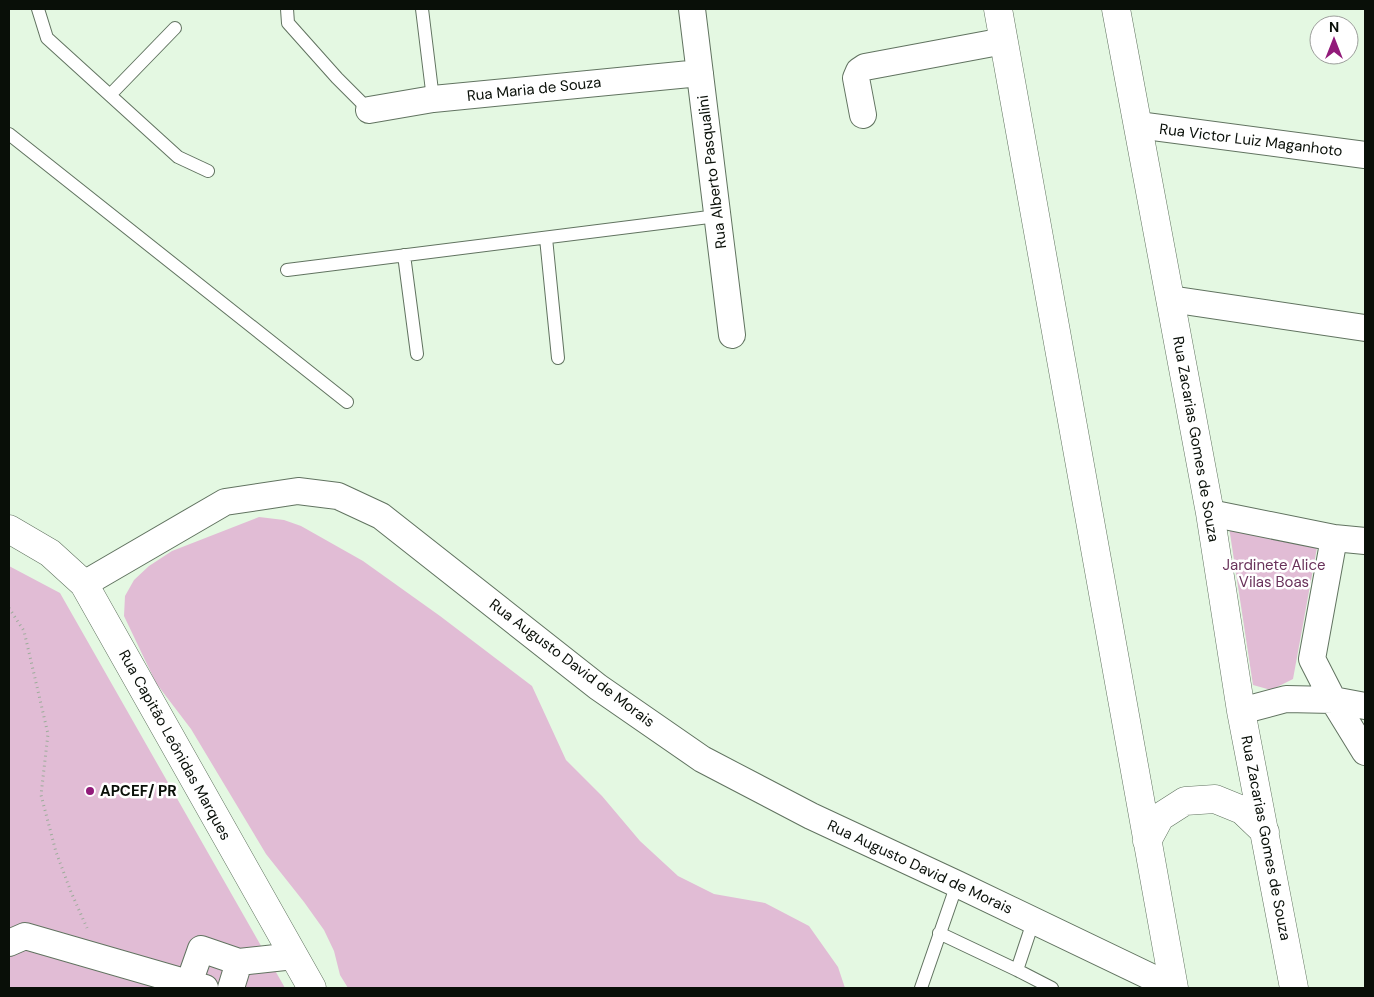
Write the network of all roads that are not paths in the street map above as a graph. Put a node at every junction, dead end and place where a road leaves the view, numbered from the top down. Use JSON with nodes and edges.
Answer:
{"nodes":[{"id":1,"x":38,"y":9,"type":"edge"},
{"id":2,"x":287,"y":9,"type":"edge"},
{"id":3,"x":422,"y":9,"type":"edge"},
{"id":4,"x":692,"y":9,"type":"edge"},
{"id":5,"x":998,"y":9,"type":"edge"},
{"id":6,"x":1116,"y":9,"type":"edge"},
{"id":7,"x":174,"y":28,"type":"dead end"},
{"id":8,"x":1004,"y":42,"type":"junction"},
{"id":9,"x":700,"y":72,"type":"junction"},
{"id":10,"x":110,"y":95,"type":"junction"},
{"id":11,"x":433,"y":99,"type":"junction"},
{"id":12,"x":369,"y":110,"type":"joint"},
{"id":13,"x":863,"y":115,"type":"dead end"},
{"id":14,"x":1138,"y":125,"type":"junction"},
{"id":15,"x":9,"y":134,"type":"edge"},
{"id":16,"x":1365,"y":155,"type":"edge"},
{"id":17,"x":208,"y":171,"type":"dead end"},
{"id":18,"x":717,"y":216,"type":"junction"},
{"id":19,"x":546,"y":238,"type":"junction"},
{"id":20,"x":404,"y":255,"type":"junction"},
{"id":21,"x":287,"y":270,"type":"dead end"},
{"id":22,"x":1170,"y":299,"type":"junction"},
{"id":23,"x":1365,"y":328,"type":"edge"},
{"id":24,"x":732,"y":335,"type":"dead end"},
{"id":25,"x":417,"y":354,"type":"dead end"},
{"id":26,"x":558,"y":358,"type":"dead end"},
{"id":27,"x":347,"y":402,"type":"dead end"},
{"id":28,"x":1210,"y":513,"type":"junction"},
{"id":29,"x":9,"y":529,"type":"edge"},
{"id":30,"x":1334,"y":538,"type":"junction"},
{"id":31,"x":1365,"y":541,"type":"edge"},
{"id":32,"x":84,"y":584,"type":"junction"},
{"id":33,"x":1312,"y":659,"type":"junction"},
{"id":34,"x":1286,"y":699,"type":"junction"},
{"id":35,"x":1333,"y":700,"type":"junction"},
{"id":36,"x":1365,"y":706,"type":"edge"},
{"id":37,"x":1241,"y":711,"type":"junction"},
{"id":38,"x":1365,"y":752,"type":"edge"},
{"id":39,"x":1265,"y":832,"type":"junction"},
{"id":40,"x":1147,"y":841,"type":"junction"},
{"id":41,"x":957,"y":884,"type":"junction"},
{"id":42,"x":1033,"y":922,"type":"junction"},
{"id":43,"x":939,"y":933,"type":"junction"},
{"id":44,"x":14,"y":934,"type":"edge"},
{"id":45,"x":294,"y":956,"type":"junction"},
{"id":46,"x":239,"y":962,"type":"junction"},
{"id":47,"x":1017,"y":970,"type":"junction"},
{"id":48,"x":1144,"y":982,"type":"edge"},
{"id":49,"x":197,"y":986,"type":"edge"},
{"id":50,"x":231,"y":988,"type":"edge"},
{"id":51,"x":312,"y":988,"type":"edge"},
{"id":52,"x":920,"y":988,"type":"edge"},
{"id":53,"x":1052,"y":988,"type":"edge"},
{"id":54,"x":1174,"y":988,"type":"edge"},
{"id":55,"x":1294,"y":988,"type":"edge"}],
"edges":[{"from":1,"to":10,"type":"lane"},
{"from":2,"to":12,"type":"lane"},
{"from":3,"to":11,"type":"lane"},
{"from":4,"to":9,"type":"street","name":"Rua Alberto Pasqualini"},
{"from":5,"to":8,"type":"main road"},
{"from":6,"to":14,"type":"main road","name":"Rua Zacarias Gomes de Souza"},
{"from":7,"to":10,"type":"lane"},
{"from":8,"to":13,"type":"street"},
{"from":8,"to":40,"type":"main road"},
{"from":9,"to":11,"type":"street","name":"Rua Maria de Souza"},
{"from":9,"to":18,"type":"street","name":"Rua Alberto Pasqualini"},
{"from":10,"to":17,"type":"lane"},
{"from":11,"to":12,"type":"street","name":"Rua Maria de Souza"},
{"from":14,"to":16,"type":"street","name":"Rua Victor Luiz Maganhoto"},
{"from":14,"to":22,"type":"main road","name":"Rua Zacarias Gomes de Souza"},
{"from":15,"to":27,"type":"lane"},
{"from":18,"to":19,"type":"lane"},
{"from":18,"to":24,"type":"street","name":"Rua Alberto Pasqualini"},
{"from":19,"to":20,"type":"lane"},
{"from":19,"to":26,"type":"lane"},
{"from":20,"to":21,"type":"lane"},
{"from":20,"to":25,"type":"lane"},
{"from":22,"to":23,"type":"street"},
{"from":22,"to":28,"type":"main road","name":"Rua Zacarias Gomes de Souza"},
{"from":28,"to":30,"type":"street"},
{"from":28,"to":37,"type":"main road","name":"Rua Zacarias Gomes de Souza"},
{"from":29,"to":32,"type":"main road","name":"Rua Capitão Leônidas Marques"},
{"from":30,"to":31,"type":"street"},
{"from":30,"to":33,"type":"street"},
{"from":32,"to":41,"type":"street","name":"Rua Augusto David de Morais"},
{"from":32,"to":45,"type":"main road","name":"Rua Capitão Leônidas Marques"},
{"from":33,"to":34,"type":"street"},
{"from":33,"to":35,"type":"street"},
{"from":34,"to":35,"type":"street"},
{"from":34,"to":37,"type":"street"},
{"from":35,"to":36,"type":"street"},
{"from":35,"to":38,"type":"street"},
{"from":37,"to":39,"type":"main road","name":"Rua Zacarias Gomes de Souza"},
{"from":39,"to":40,"type":"main road"},
{"from":39,"to":55,"type":"main road","name":"Rua Zacarias Gomes de Souza"},
{"from":40,"to":54,"type":"main road"},
{"from":41,"to":42,"type":"street","name":"Rua Augusto David de Morais"},
{"from":41,"to":43,"type":"lane"},
{"from":42,"to":47,"type":"lane"},
{"from":42,"to":48,"type":"street","name":"Rua Augusto David de Morais"},
{"from":43,"to":47,"type":"lane"},
{"from":43,"to":52,"type":"lane"},
{"from":44,"to":49,"type":"street"},
{"from":45,"to":46,"type":"street"},
{"from":45,"to":51,"type":"main road","name":"Rua Capitão Leônidas Marques"},
{"from":46,"to":49,"type":"street"},
{"from":46,"to":50,"type":"street"},
{"from":47,"to":53,"type":"lane"},
{"from":48,"to":54,"type":"street","name":"Rua Augusto David de Morais"}]}
